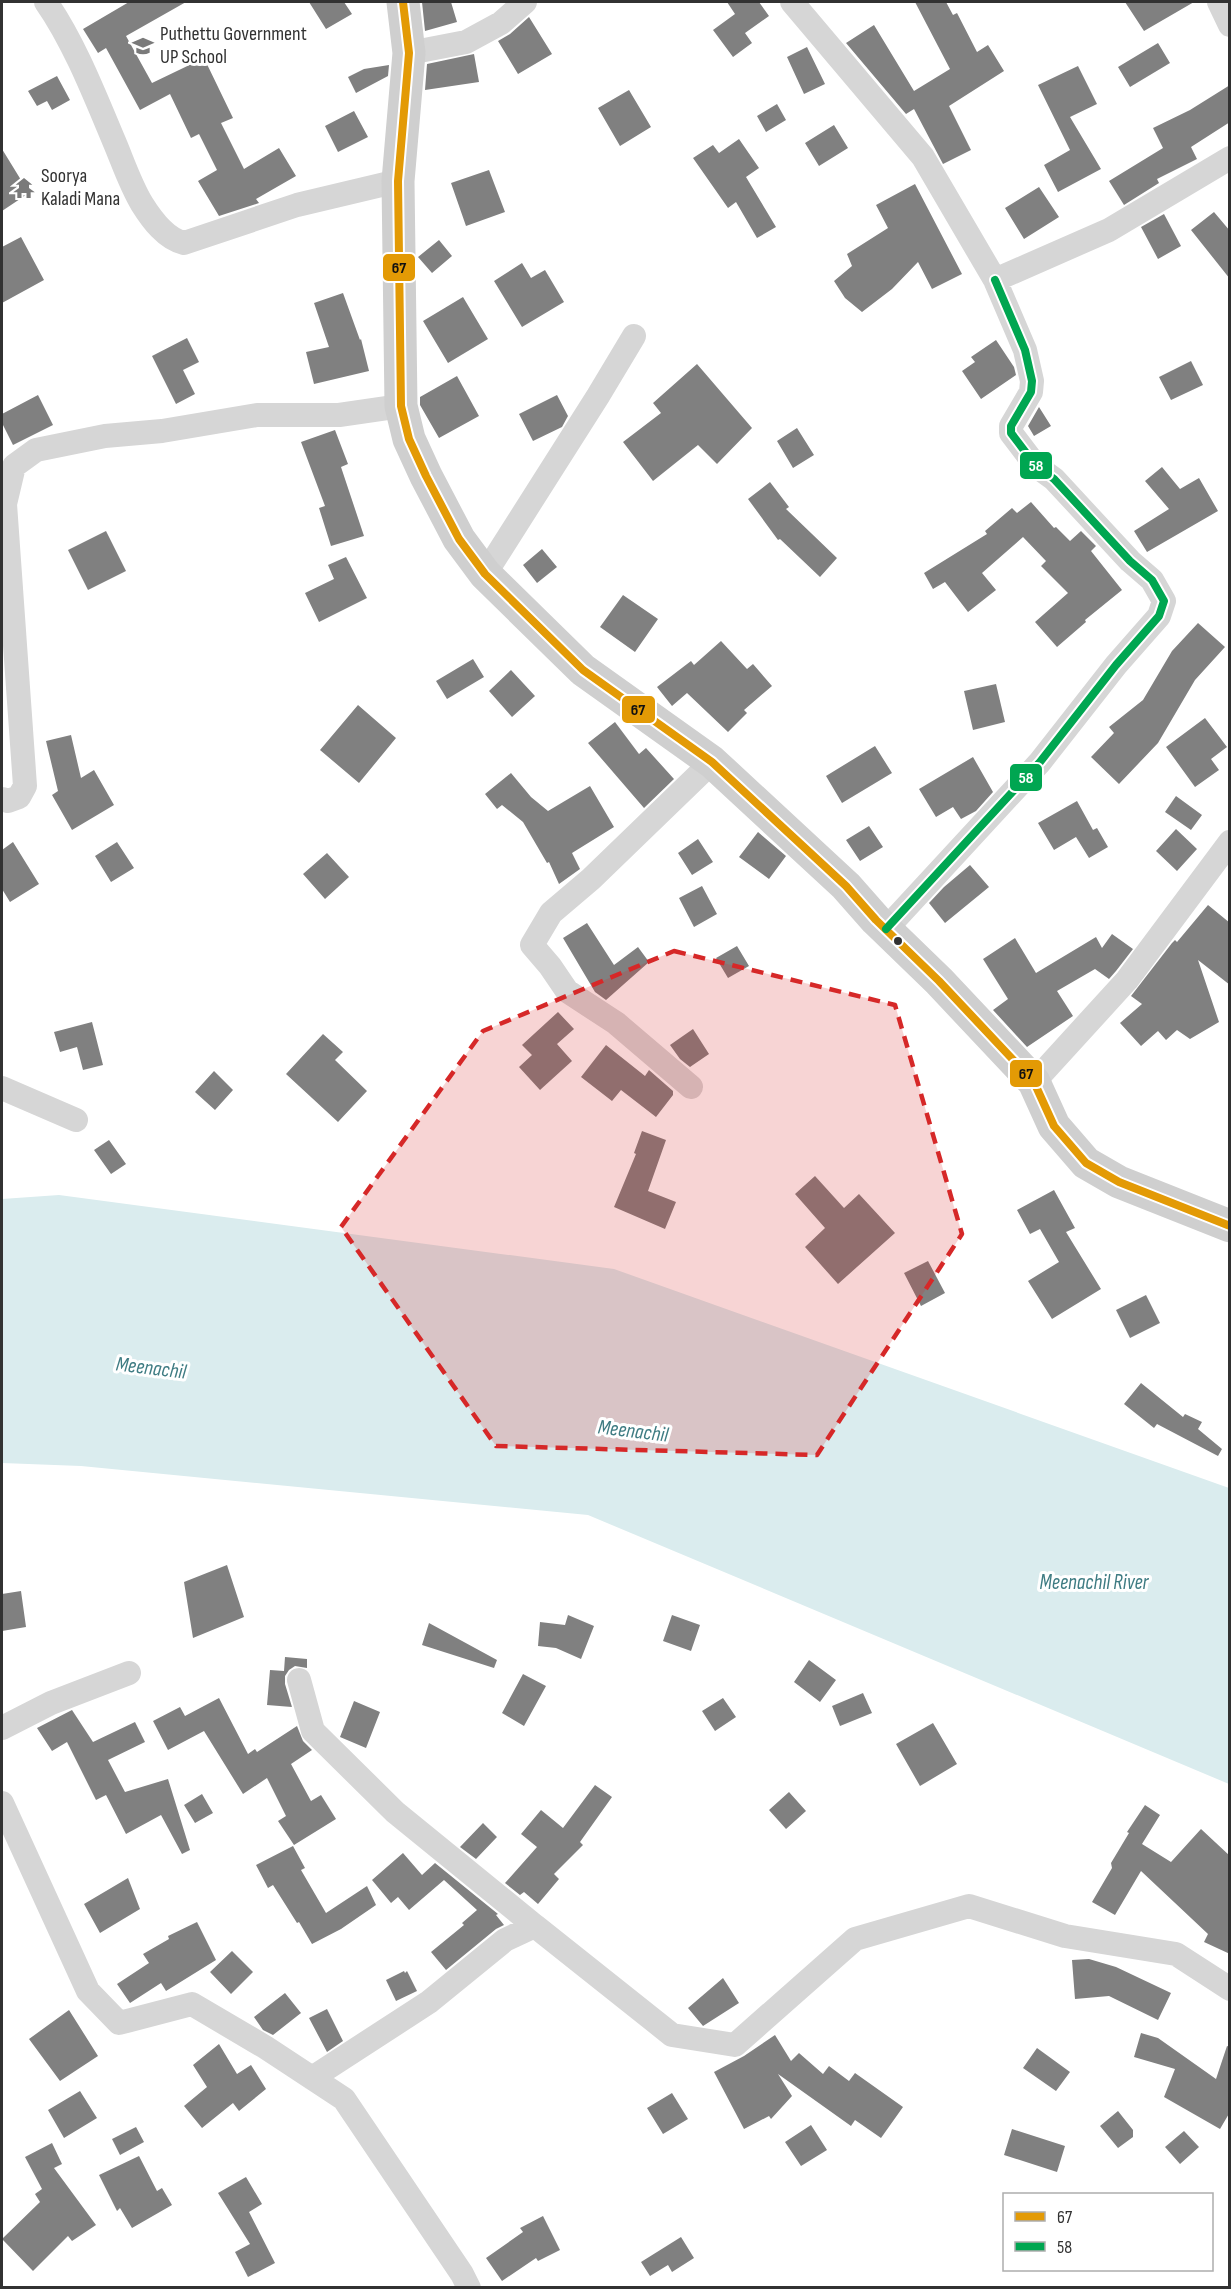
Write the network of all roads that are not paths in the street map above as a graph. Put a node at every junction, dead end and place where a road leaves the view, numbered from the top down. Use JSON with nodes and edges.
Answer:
{"nodes":[{"id":1,"x":46,"y":2,"type":"edge"},
{"id":2,"x":404,"y":2,"type":"edge"},
{"id":3,"x":525,"y":2,"type":"edge"},
{"id":4,"x":792,"y":2,"type":"edge"},
{"id":5,"x":1219,"y":2,"type":"edge"},
{"id":6,"x":1230,"y":25,"type":"edge"},
{"id":7,"x":409,"y":53,"type":"junction"},
{"id":8,"x":1230,"y":158,"type":"edge"},
{"id":9,"x":398,"y":181,"type":"junction"},
{"id":10,"x":995,"y":280,"type":"junction"},
{"id":11,"x":634,"y":336,"type":"dead end"},
{"id":12,"x":400,"y":406,"type":"junction"},
{"id":13,"x":485,"y":574,"type":"junction"},
{"id":14,"x":11,"y":699,"type":"edge"},
{"id":15,"x":712,"y":762,"type":"junction"},
{"id":16,"x":2,"y":799,"type":"edge"},
{"id":17,"x":1230,"y":842,"type":"edge"},
{"id":18,"x":886,"y":929,"type":"junction"},
{"id":19,"x":1034,"y":1082,"type":"junction"},
{"id":20,"x":691,"y":1087,"type":"dead end"},
{"id":21,"x":2,"y":1088,"type":"edge"},
{"id":22,"x":76,"y":1120,"type":"dead end"},
{"id":23,"x":1230,"y":1226,"type":"edge"},
{"id":24,"x":129,"y":1673,"type":"dead end"},
{"id":25,"x":299,"y":1680,"type":"dead end"},
{"id":26,"x":2,"y":1728,"type":"edge"},
{"id":27,"x":2,"y":1803,"type":"edge"},
{"id":28,"x":535,"y":1926,"type":"junction"},
{"id":29,"x":1230,"y":1989,"type":"edge"},
{"id":30,"x":312,"y":2078,"type":"junction"},
{"id":31,"x":468,"y":2288,"type":"edge"}],
"edges":[{"from":1,"to":9,"type":"street"},
{"from":2,"to":7,"type":"main road"},
{"from":3,"to":7,"type":"street"},
{"from":4,"to":10,"type":"street"},
{"from":5,"to":6,"type":"street"},
{"from":7,"to":9,"type":"main road"},
{"from":8,"to":10,"type":"street"},
{"from":9,"to":12,"type":"main road"},
{"from":10,"to":18,"type":"street"},
{"from":11,"to":13,"type":"street"},
{"from":12,"to":13,"type":"main road"},
{"from":12,"to":14,"type":"street"},
{"from":13,"to":15,"type":"main road"},
{"from":14,"to":16,"type":"street"},
{"from":15,"to":18,"type":"main road"},
{"from":15,"to":20,"type":"street"},
{"from":17,"to":19,"type":"street"},
{"from":18,"to":19,"type":"main road"},
{"from":19,"to":23,"type":"main road"},
{"from":21,"to":22,"type":"street"},
{"from":24,"to":26,"type":"street"},
{"from":25,"to":28,"type":"street"},
{"from":27,"to":30,"type":"street"},
{"from":28,"to":29,"type":"street"},
{"from":28,"to":30,"type":"street"},
{"from":30,"to":31,"type":"street"}]}
